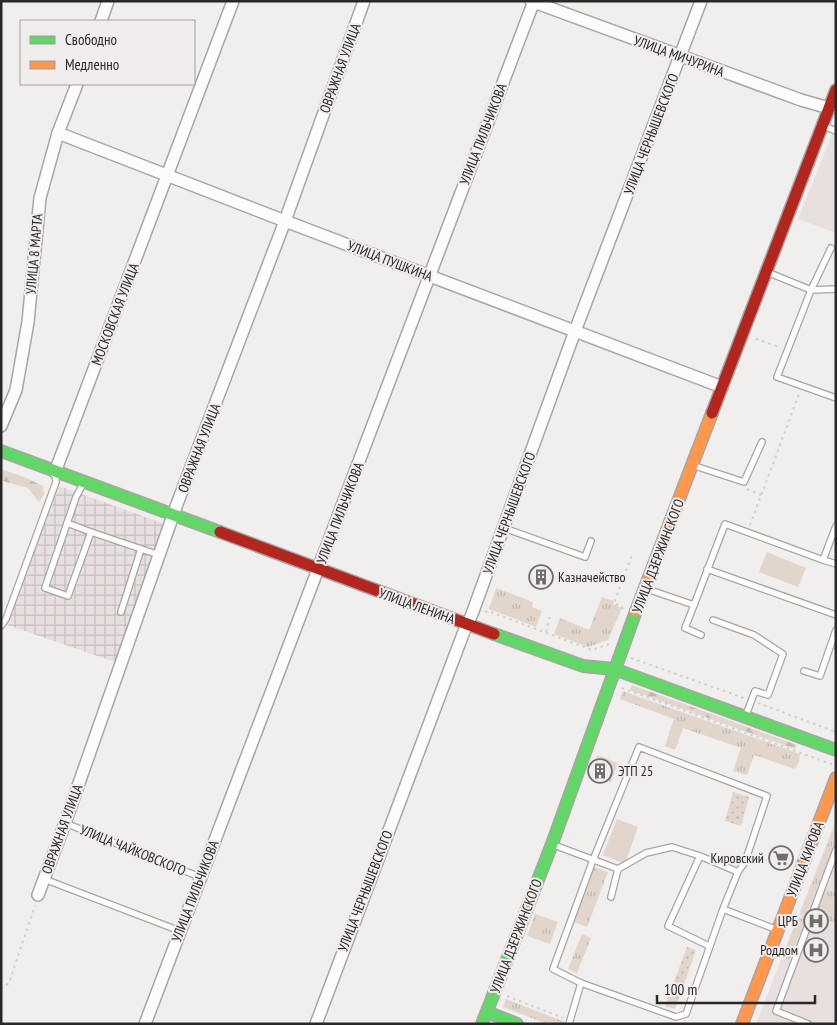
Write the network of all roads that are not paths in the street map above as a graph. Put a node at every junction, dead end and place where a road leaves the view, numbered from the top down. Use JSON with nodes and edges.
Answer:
{"nodes":[{"id":1,"x":108,"y":1,"type":"edge"},
{"id":2,"x":233,"y":1,"type":"edge"},
{"id":3,"x":364,"y":1,"type":"edge"},
{"id":4,"x":701,"y":1,"type":"edge"},
{"id":5,"x":533,"y":2,"type":"edge"},
{"id":6,"x":101,"y":20,"type":"edge"},
{"id":7,"x":681,"y":56,"type":"junction"},
{"id":8,"x":77,"y":85,"type":"edge"},
{"id":9,"x":836,"y":90,"type":"edge"},
{"id":10,"x":829,"y":108,"type":"junction"},
{"id":11,"x":822,"y":125,"type":"junction"},
{"id":12,"x":836,"y":130,"type":"edge"},
{"id":13,"x":58,"y":133,"type":"junction"},
{"id":14,"x":168,"y":175,"type":"junction"},
{"id":15,"x":285,"y":221,"type":"junction"},
{"id":16,"x":831,"y":248,"type":"dead end"},
{"id":17,"x":766,"y":272,"type":"junction"},
{"id":18,"x":430,"y":276,"type":"junction"},
{"id":19,"x":836,"y":289,"type":"edge"},
{"id":20,"x":810,"y":290,"type":"junction"},
{"id":21,"x":575,"y":330,"type":"junction"},
{"id":22,"x":722,"y":387,"type":"junction"},
{"id":23,"x":836,"y":398,"type":"edge"},
{"id":24,"x":1,"y":426,"type":"edge"},
{"id":25,"x":762,"y":442,"type":"dead end"},
{"id":26,"x":1,"y":451,"type":"edge"},
{"id":27,"x":692,"y":465,"type":"junction"},
{"id":28,"x":55,"y":472,"type":"junction"},
{"id":29,"x":84,"y":482,"type":"junction"},
{"id":30,"x":174,"y":514,"type":"junction"},
{"id":31,"x":67,"y":523,"type":"junction"},
{"id":32,"x":836,"y":526,"type":"edge"},
{"id":33,"x":504,"y":528,"type":"junction"},
{"id":34,"x":91,"y":532,"type":"junction"},
{"id":35,"x":591,"y":541,"type":"dead end"},
{"id":36,"x":141,"y":549,"type":"junction"},
{"id":37,"x":159,"y":555,"type":"junction"},
{"id":38,"x":823,"y":560,"type":"junction"},
{"id":39,"x":836,"y":564,"type":"edge"},
{"id":40,"x":708,"y":569,"type":"junction"},
{"id":41,"x":318,"y":570,"type":"junction"},
{"id":42,"x":645,"y":588,"type":"junction"},
{"id":43,"x":694,"y":605,"type":"junction"},
{"id":44,"x":121,"y":612,"type":"dead end"},
{"id":45,"x":836,"y":615,"type":"edge"},
{"id":46,"x":713,"y":620,"type":"dead end"},
{"id":47,"x":468,"y":625,"type":"junction"},
{"id":48,"x":1,"y":626,"type":"edge"},
{"id":49,"x":836,"y":630,"type":"edge"},
{"id":50,"x":701,"y":636,"type":"dead end"},
{"id":51,"x":614,"y":669,"type":"junction"},
{"id":52,"x":804,"y":671,"type":"dead end"},
{"id":53,"x":745,"y":717,"type":"junction"},
{"id":54,"x":836,"y":750,"type":"edge"},
{"id":55,"x":836,"y":778,"type":"edge"},
{"id":56,"x":65,"y":823,"type":"junction"},
{"id":57,"x":552,"y":844,"type":"junction"},
{"id":58,"x":836,"y":850,"type":"edge"},
{"id":59,"x":700,"y":856,"type":"junction"},
{"id":60,"x":593,"y":860,"type":"junction"},
{"id":61,"x":618,"y":870,"type":"junction"},
{"id":62,"x":738,"y":872,"type":"junction"},
{"id":63,"x":200,"y":877,"type":"junction"},
{"id":64,"x":44,"y":879,"type":"junction"},
{"id":65,"x":38,"y":895,"type":"road end"},
{"id":66,"x":611,"y":897,"type":"dead end"},
{"id":67,"x":723,"y":910,"type":"junction"},
{"id":68,"x":777,"y":930,"type":"junction"},
{"id":69,"x":180,"y":931,"type":"junction"},
{"id":70,"x":709,"y":946,"type":"junction"},
{"id":71,"x":581,"y":983,"type":"junction"},
{"id":72,"x":487,"y":1012,"type":"junction"},
{"id":73,"x":570,"y":1022,"type":"edge"},
{"id":74,"x":145,"y":1024,"type":"edge"},
{"id":75,"x":316,"y":1024,"type":"edge"},
{"id":76,"x":482,"y":1024,"type":"edge"},
{"id":77,"x":517,"y":1024,"type":"edge"},
{"id":78,"x":742,"y":1024,"type":"edge"},
{"id":79,"x":808,"y":1024,"type":"edge"}],
"edges":[{"from":1,"to":6,"type":"street"},
{"from":2,"to":14,"type":"street","name":"МОСКОВСКАЯ УЛИЦА"},
{"from":3,"to":15,"type":"street","name":"ОВРАЖНАЯ УЛИЦА"},
{"from":4,"to":7,"type":"street","name":"УЛИЦА ЧЕРНЫШЕВСКОГО"},
{"from":5,"to":7,"type":"street","name":"УЛИЦА МИЧУРИНА"},
{"from":5,"to":18,"type":"street","name":"УЛИЦА ПИЛЬЧИКОВА"},
{"from":7,"to":10,"type":"street","name":"УЛИЦА МИЧУРИНА"},
{"from":7,"to":21,"type":"street","name":"УЛИЦА ЧЕРНЫШЕВСКОГО"},
{"from":8,"to":13,"type":"street","name":"УЛИЦА 8 МАРТА"},
{"from":9,"to":10,"type":"main road","name":"УЛИЦА ДЗЕРЖИНСКОГО"},
{"from":10,"to":11,"type":"main road","name":"УЛИЦА ДЗЕРЖИНСКОГО"},
{"from":11,"to":12,"type":"lane"},
{"from":11,"to":17,"type":"main road","name":"УЛИЦА ДЗЕРЖИНСКОГО"},
{"from":13,"to":14,"type":"street","name":"УЛИЦА ПУШКИНА"},
{"from":13,"to":24,"type":"street","name":"УЛИЦА 8 МАРТА"},
{"from":14,"to":15,"type":"street","name":"УЛИЦА ПУШКИНА"},
{"from":14,"to":28,"type":"street","name":"МОСКОВСКАЯ УЛИЦА"},
{"from":15,"to":18,"type":"street","name":"УЛИЦА ПУШКИНА"},
{"from":15,"to":30,"type":"street","name":"ОВРАЖНАЯ УЛИЦА"},
{"from":16,"to":20,"type":"lane"},
{"from":17,"to":20,"type":"lane"},
{"from":17,"to":22,"type":"main road","name":"УЛИЦА ДЗЕРЖИНСКОГО"},
{"from":18,"to":21,"type":"street","name":"УЛИЦА ПУШКИНА"},
{"from":18,"to":41,"type":"street","name":"УЛИЦА ПИЛЬЧИКОВА"},
{"from":19,"to":20,"type":"lane"},
{"from":20,"to":23,"type":"lane"},
{"from":21,"to":22,"type":"street","name":"УЛИЦА ПУШКИНА"},
{"from":21,"to":33,"type":"street","name":"УЛИЦА ЧЕРНЫШЕВСКОГО"},
{"from":22,"to":27,"type":"main road","name":"УЛИЦА ДЗЕРЖИНСКОГО"},
{"from":25,"to":27,"type":"lane"},
{"from":26,"to":28,"type":"main road","name":"УЛИЦА ЛЕНИНА"},
{"from":27,"to":42,"type":"main road","name":"УЛИЦА ДЗЕРЖИНСКОГО"},
{"from":28,"to":29,"type":"main road","name":"УЛИЦА ЛЕНИНА"},
{"from":28,"to":48,"type":"lane","name":"МОСКОВСКАЯ УЛИЦА"},
{"from":29,"to":30,"type":"main road","name":"УЛИЦА ЛЕНИНА"},
{"from":29,"to":31,"type":"lane"},
{"from":30,"to":37,"type":"street","name":"ОВРАЖНАЯ УЛИЦА"},
{"from":30,"to":41,"type":"main road","name":"УЛИЦА ЛЕНИНА"},
{"from":31,"to":34,"type":"lane"},
{"from":31,"to":34,"type":"lane"},
{"from":32,"to":38,"type":"lane"},
{"from":33,"to":35,"type":"lane"},
{"from":33,"to":47,"type":"street","name":"УЛИЦА ЧЕРНЫШЕВСКОГО"},
{"from":34,"to":36,"type":"lane"},
{"from":36,"to":37,"type":"lane"},
{"from":36,"to":44,"type":"lane"},
{"from":37,"to":56,"type":"street","name":"ОВРАЖНАЯ УЛИЦА"},
{"from":38,"to":39,"type":"lane"},
{"from":38,"to":40,"type":"lane"},
{"from":40,"to":43,"type":"lane"},
{"from":40,"to":45,"type":"lane"},
{"from":41,"to":47,"type":"main road","name":"УЛИЦА ЛЕНИНА"},
{"from":41,"to":63,"type":"street","name":"УЛИЦА ПИЛЬЧИКОВА"},
{"from":42,"to":43,"type":"lane"},
{"from":42,"to":51,"type":"main road","name":"УЛИЦА ДЗЕРЖИНСКОГО"},
{"from":43,"to":50,"type":"lane"},
{"from":46,"to":53,"type":"lane"},
{"from":47,"to":51,"type":"main road","name":"УЛИЦА ЛЕНИНА"},
{"from":47,"to":75,"type":"street","name":"УЛИЦА ЧЕРНЫШЕВСКОГО"},
{"from":49,"to":52,"type":"lane"},
{"from":51,"to":53,"type":"main road","name":"УЛИЦА ЛЕНИНА"},
{"from":51,"to":57,"type":"main road","name":"УЛИЦА ДЗЕРЖИНСКОГО"},
{"from":53,"to":54,"type":"main road","name":"УЛИЦА ЛЕНИНА"},
{"from":55,"to":68,"type":"main road","name":"УЛИЦА КИРОВА"},
{"from":56,"to":63,"type":"lane","name":"УЛИЦА ЧАЙКОВСКОГО"},
{"from":56,"to":64,"type":"street","name":"ОВРАЖНАЯ УЛИЦА"},
{"from":57,"to":60,"type":"lane"},
{"from":57,"to":72,"type":"main road","name":"УЛИЦА ДЗЕРЖИНСКОГО"},
{"from":58,"to":79,"type":"lane"},
{"from":59,"to":61,"type":"lane"},
{"from":59,"to":62,"type":"lane"},
{"from":59,"to":70,"type":"lane"},
{"from":60,"to":61,"type":"lane"},
{"from":60,"to":62,"type":"lane"},
{"from":60,"to":71,"type":"lane"},
{"from":61,"to":66,"type":"lane"},
{"from":62,"to":67,"type":"lane"},
{"from":63,"to":69,"type":"street","name":"УЛИЦА ПИЛЬЧИКОВА"},
{"from":64,"to":65,"type":"street","name":"ОВРАЖНАЯ УЛИЦА"},
{"from":64,"to":69,"type":"lane"},
{"from":67,"to":68,"type":"lane"},
{"from":67,"to":70,"type":"lane"},
{"from":68,"to":78,"type":"main road","name":"УЛИЦА КИРОВА"},
{"from":69,"to":74,"type":"street","name":"УЛИЦА ПИЛЬЧИКОВА"},
{"from":70,"to":71,"type":"lane"},
{"from":71,"to":73,"type":"lane"},
{"from":72,"to":76,"type":"main road","name":"УЛИЦА ДЗЕРЖИНСКОГО"},
{"from":72,"to":77,"type":"main road"}]}
